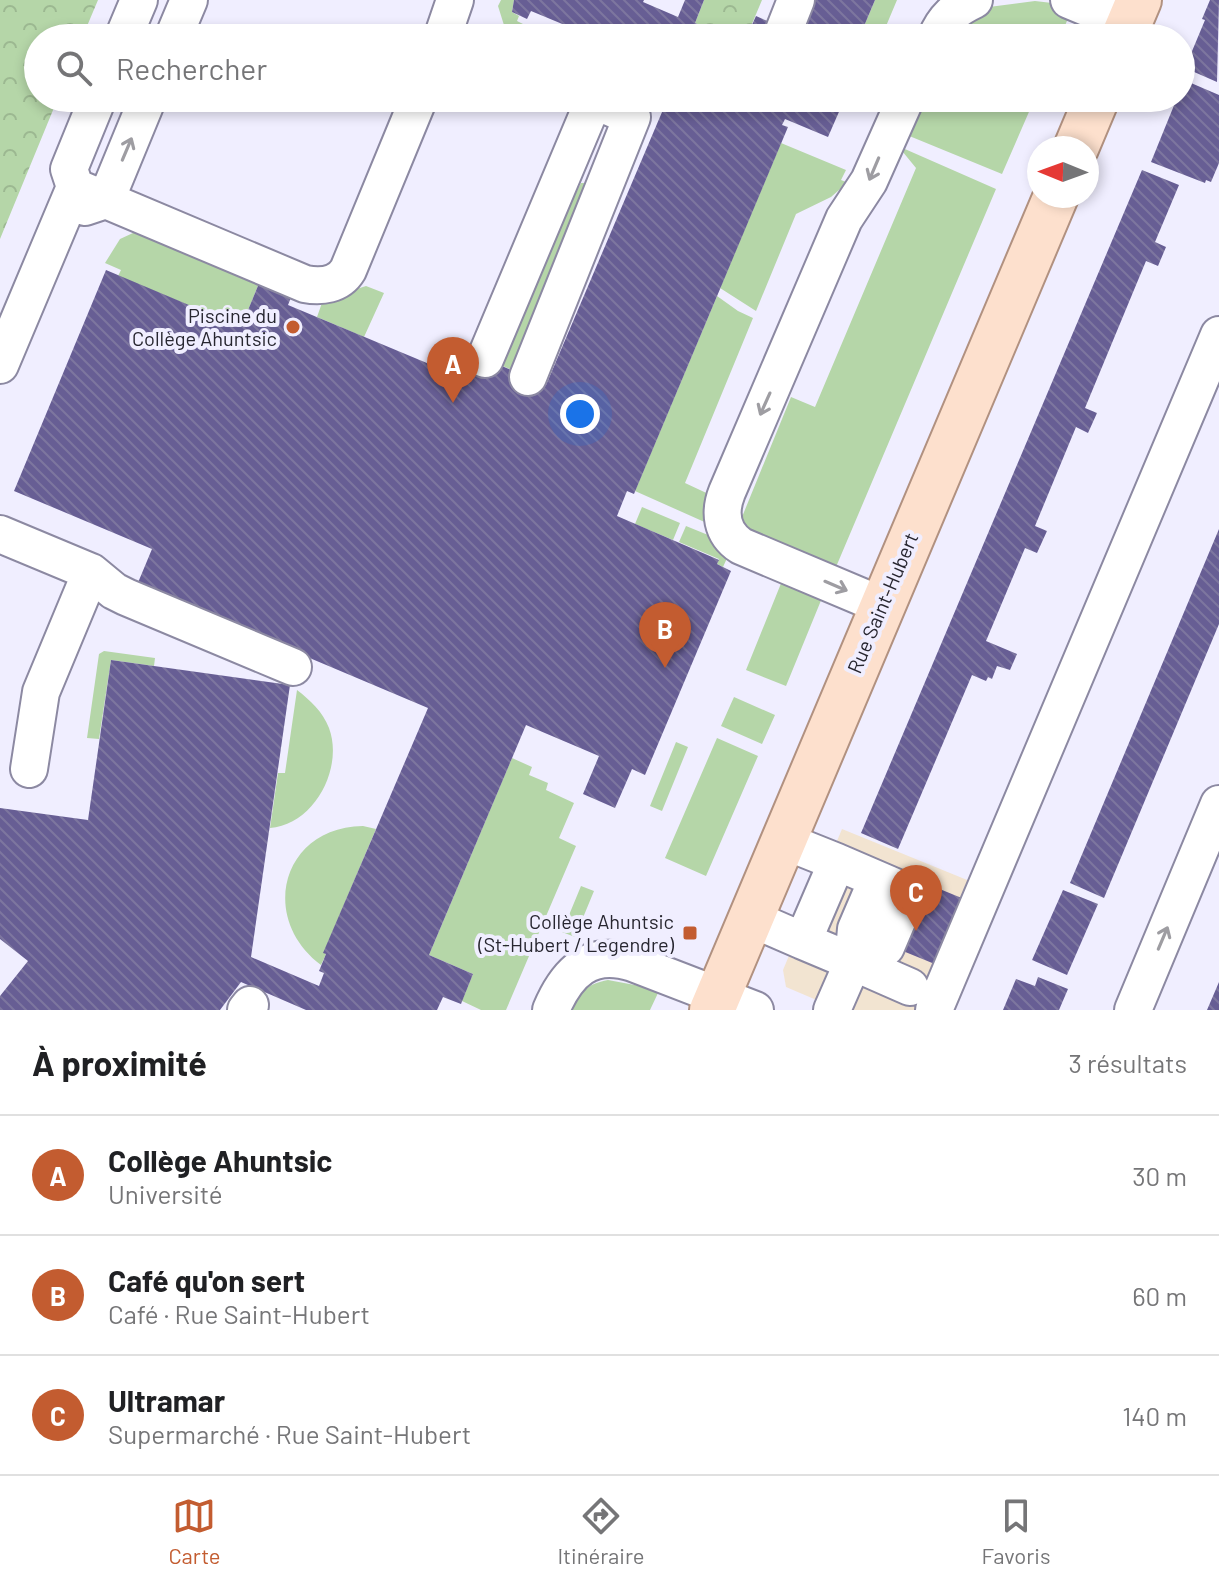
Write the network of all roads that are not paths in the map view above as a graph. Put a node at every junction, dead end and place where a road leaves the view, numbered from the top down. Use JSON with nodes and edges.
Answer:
{"nodes":[{"id":1,"x":139,"y":0,"type":"edge"},
{"id":2,"x":189,"y":0,"type":"edge"},
{"id":3,"x":455,"y":0,"type":"edge"},
{"id":4,"x":796,"y":0,"type":"edge"},
{"id":5,"x":974,"y":0,"type":"edge"},
{"id":6,"x":1069,"y":0,"type":"edge"},
{"id":7,"x":1130,"y":21,"type":"edge"},
{"id":8,"x":129,"y":24,"type":"edge"},
{"id":9,"x":179,"y":24,"type":"edge"},
{"id":10,"x":448,"y":24,"type":"edge"},
{"id":11,"x":787,"y":24,"type":"edge"},
{"id":12,"x":943,"y":24,"type":"edge"},
{"id":13,"x":92,"y":112,"type":"edge"},
{"id":14,"x":139,"y":112,"type":"edge"},
{"id":15,"x":413,"y":112,"type":"edge"},
{"id":16,"x":587,"y":112,"type":"edge"},
{"id":17,"x":621,"y":112,"type":"edge"},
{"id":18,"x":900,"y":112,"type":"edge"},
{"id":19,"x":1091,"y":112,"type":"edge"},
{"id":20,"x":1081,"y":136,"type":"edge"},
{"id":21,"x":82,"y":200,"type":"junction"},
{"id":22,"x":1051,"y":208,"type":"edge"},
{"id":23,"x":1219,"y":335,"type":"edge"},
{"id":24,"x":485,"y":359,"type":"dead end"},
{"id":25,"x":0,"y":365,"type":"edge"},
{"id":26,"x":528,"y":377,"type":"dead end"},
{"id":27,"x":0,"y":534,"type":"edge"},
{"id":28,"x":91,"y":572,"type":"junction"},
{"id":29,"x":881,"y":605,"type":"junction"},
{"id":30,"x":293,"y":667,"type":"dead end"},
{"id":31,"x":29,"y":769,"type":"dead end"},
{"id":32,"x":1219,"y":804,"type":"edge"},
{"id":33,"x":782,"y":840,"type":"junction"},
{"id":34,"x":837,"y":862,"type":"junction"},
{"id":35,"x":750,"y":918,"type":"junction"},
{"id":36,"x":803,"y":941,"type":"junction"},
{"id":37,"x":853,"y":962,"type":"junction"},
{"id":38,"x":922,"y":998,"type":"edge"},
{"id":39,"x":728,"y":1005,"type":"edge"},
{"id":40,"x":551,"y":1010,"type":"edge"},
{"id":41,"x":832,"y":1010,"type":"edge"},
{"id":42,"x":1133,"y":1010,"type":"edge"}],
"edges":[{"from":1,"to":8,"type":"street"},
{"from":2,"to":9,"type":"street"},
{"from":3,"to":10,"type":"street"},
{"from":4,"to":11,"type":"street"},
{"from":5,"to":12,"type":"street"},
{"from":6,"to":7,"type":"street"},
{"from":13,"to":21,"type":"street"},
{"from":21,"to":14,"type":"street","one_way":true},
{"from":15,"to":21,"type":"street"},
{"from":16,"to":24,"type":"street"},
{"from":17,"to":26,"type":"street"},
{"from":18,"to":29,"type":"street","one_way":true},
{"from":19,"to":20,"type":"main road"},
{"from":21,"to":25,"type":"street"},
{"from":22,"to":29,"type":"main road","name":"Rue Saint-Hubert"},
{"from":23,"to":38,"type":"street"},
{"from":27,"to":28,"type":"street"},
{"from":28,"to":30,"type":"street"},
{"from":28,"to":31,"type":"street"},
{"from":29,"to":33,"type":"main road","name":"Rue Saint-Hubert"},
{"from":42,"to":32,"type":"street","one_way":true},
{"from":33,"to":34,"type":"street"},
{"from":33,"to":35,"type":"main road","name":"Rue Saint-Hubert"},
{"from":34,"to":36,"type":"street"},
{"from":34,"to":37,"type":"street"},
{"from":35,"to":36,"type":"street"},
{"from":35,"to":39,"type":"main road","name":"Rue Saint-Hubert"},
{"from":36,"to":37,"type":"street"},
{"from":37,"to":38,"type":"street"},
{"from":37,"to":41,"type":"street"},
{"from":39,"to":40,"type":"street"}]}
